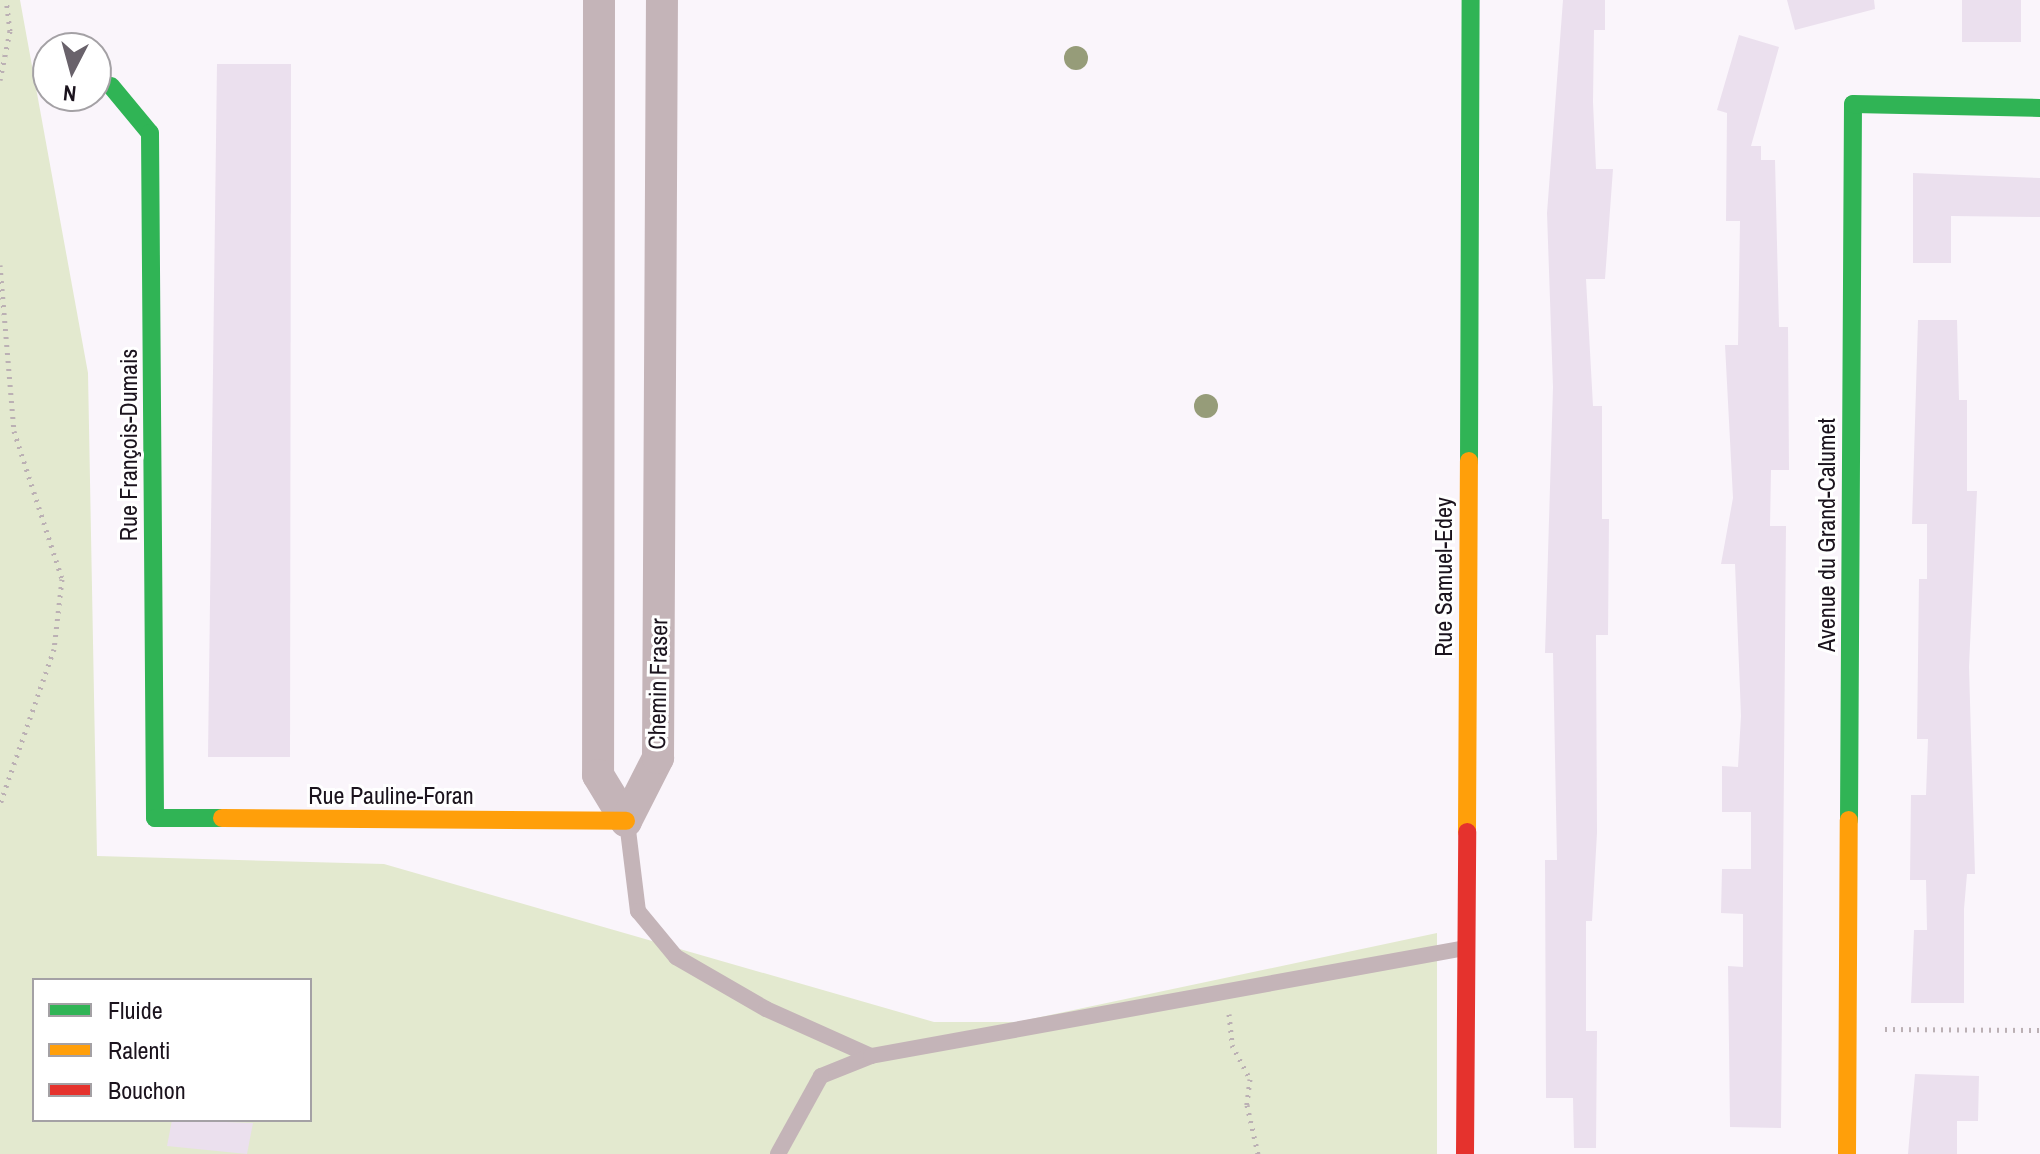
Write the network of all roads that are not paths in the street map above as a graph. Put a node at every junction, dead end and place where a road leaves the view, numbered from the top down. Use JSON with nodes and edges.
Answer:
{"nodes":[{"id":1,"x":599,"y":0,"type":"edge"},
{"id":2,"x":662,"y":0,"type":"edge"},
{"id":3,"x":1471,"y":0,"type":"edge"},
{"id":4,"x":112,"y":87,"type":"edge"},
{"id":5,"x":2040,"y":108,"type":"edge"},
{"id":6,"x":155,"y":818,"type":"joint"},
{"id":7,"x":626,"y":821,"type":"junction"},
{"id":8,"x":1466,"y":948,"type":"junction"},
{"id":9,"x":871,"y":1056,"type":"junction"},
{"id":10,"x":778,"y":1154,"type":"edge"},
{"id":11,"x":1465,"y":1154,"type":"edge"},
{"id":12,"x":1847,"y":1154,"type":"edge"}],
"edges":[{"from":1,"to":7,"type":"street"},
{"from":2,"to":7,"type":"street","name":"Chemin Fraser"},
{"from":3,"to":8,"type":"street","name":"Rue Samuel-Edey"},
{"from":4,"to":6,"type":"street","name":"Rue François-Dumais"},
{"from":5,"to":12,"type":"street","name":"Avenue du Grand-Calumet"},
{"from":6,"to":7,"type":"street","name":"Rue Pauline-Foran"},
{"from":7,"to":9,"type":"lane"},
{"from":8,"to":9,"type":"lane"},
{"from":8,"to":11,"type":"street","name":"Rue Samuel-Edey"},
{"from":9,"to":10,"type":"lane"}]}
